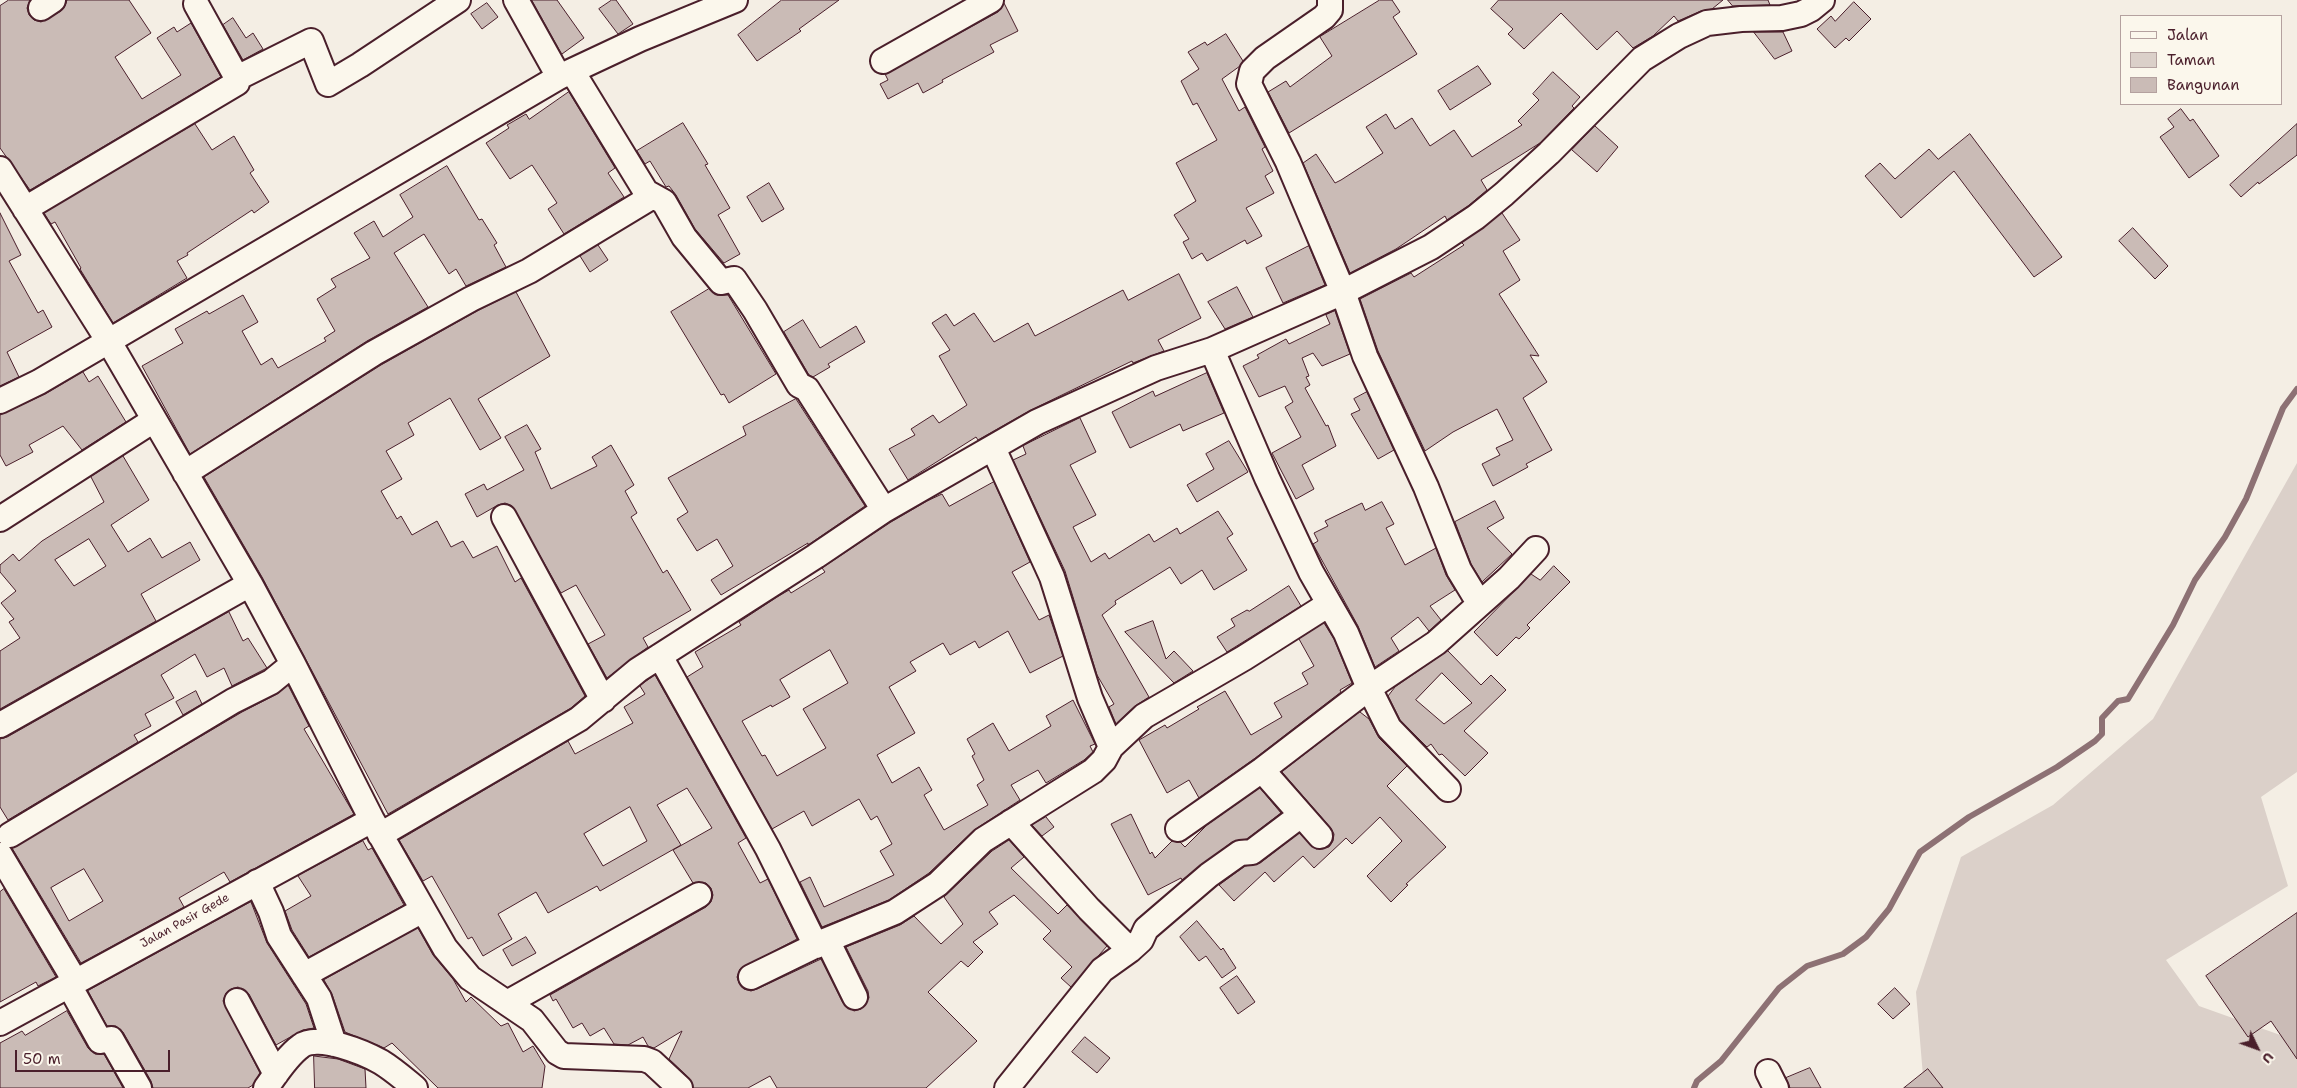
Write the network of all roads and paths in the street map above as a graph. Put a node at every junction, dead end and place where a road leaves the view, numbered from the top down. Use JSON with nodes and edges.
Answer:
{"nodes":[{"id":1,"x":458,"y":0,"type":"edge"},
{"id":2,"x":516,"y":0,"type":"edge"},
{"id":3,"x":735,"y":0,"type":"edge"},
{"id":4,"x":992,"y":0,"type":"edge"},
{"id":5,"x":1330,"y":0,"type":"edge"},
{"id":6,"x":1822,"y":0,"type":"edge"},
{"id":7,"x":196,"y":4,"type":"dead end"},
{"id":8,"x":883,"y":61,"type":"dead end"},
{"id":9,"x":566,"y":74,"type":"junction"},
{"id":10,"x":237,"y":78,"type":"junction"},
{"id":11,"x":0,"y":169,"type":"edge"},
{"id":12,"x":653,"y":196,"type":"junction"},
{"id":13,"x":25,"y":209,"type":"junction"},
{"id":14,"x":1343,"y":292,"type":"junction"},
{"id":15,"x":108,"y":340,"type":"junction"},
{"id":16,"x":1212,"y":350,"type":"junction"},
{"id":17,"x":0,"y":401,"type":"edge"},
{"id":18,"x":154,"y":420,"type":"junction"},
{"id":19,"x":993,"y":448,"type":"junction"},
{"id":20,"x":185,"y":473,"type":"junction"},
{"id":21,"x":884,"y":510,"type":"junction"},
{"id":22,"x":504,"y":517,"type":"dead end"},
{"id":23,"x":0,"y":519,"type":"edge"},
{"id":24,"x":1536,"y":549,"type":"dead end"},
{"id":25,"x":250,"y":584,"type":"junction"},
{"id":26,"x":1479,"y":603,"type":"junction"},
{"id":27,"x":1329,"y":604,"type":"junction"},
{"id":28,"x":660,"y":656,"type":"junction"},
{"id":29,"x":293,"y":664,"type":"junction"},
{"id":30,"x":1369,"y":688,"type":"junction"},
{"id":31,"x":603,"y":700,"type":"junction"},
{"id":32,"x":0,"y":725,"type":"edge"},
{"id":33,"x":1111,"y":747,"type":"junction"},
{"id":34,"x":1262,"y":770,"type":"junction"},
{"id":35,"x":1448,"y":790,"type":"dead end"},
{"id":36,"x":1302,"y":815,"type":"junction"},
{"id":37,"x":1011,"y":822,"type":"junction"},
{"id":38,"x":376,"y":827,"type":"junction"},
{"id":39,"x":1178,"y":829,"type":"dead end"},
{"id":40,"x":1320,"y":836,"type":"dead end"},
{"id":41,"x":3,"y":840,"type":"edge"},
{"id":42,"x":256,"y":882,"type":"junction"},
{"id":43,"x":700,"y":896,"type":"dead end"},
{"id":44,"x":423,"y":910,"type":"junction"},
{"id":45,"x":822,"y":943,"type":"junction"},
{"id":46,"x":1130,"y":950,"type":"junction"},
{"id":47,"x":304,"y":975,"type":"junction"},
{"id":48,"x":751,"y":977,"type":"dead end"},
{"id":49,"x":72,"y":983,"type":"junction"},
{"id":50,"x":855,"y":997,"type":"dead end"},
{"id":51,"x":237,"y":1001,"type":"dead end"},
{"id":52,"x":507,"y":1003,"type":"junction"},
{"id":53,"x":0,"y":1023,"type":"edge"},
{"id":54,"x":334,"y":1044,"type":"junction"},
{"id":55,"x":271,"y":1081,"type":"edge"},
{"id":56,"x":139,"y":1088,"type":"edge"},
{"id":57,"x":415,"y":1088,"type":"edge"},
{"id":58,"x":680,"y":1088,"type":"edge"},
{"id":59,"x":1007,"y":1088,"type":"edge"}],
"edges":[{"from":1,"to":10,"type":"street"},
{"from":2,"to":9,"type":"street"},
{"from":3,"to":9,"type":"street"},
{"from":4,"to":8,"type":"street"},
{"from":5,"to":14,"type":"street"},
{"from":6,"to":14,"type":"street","name":"Jalan Pasir Gede"},
{"from":7,"to":10,"type":"street"},
{"from":9,"to":12,"type":"street"},
{"from":9,"to":15,"type":"street"},
{"from":10,"to":13,"type":"street"},
{"from":11,"to":13,"type":"street"},
{"from":12,"to":20,"type":"street"},
{"from":12,"to":21,"type":"street"},
{"from":13,"to":15,"type":"street"},
{"from":14,"to":16,"type":"street","name":"Jalan Pasir Gede"},
{"from":14,"to":26,"type":"street"},
{"from":15,"to":17,"type":"street"},
{"from":15,"to":18,"type":"street"},
{"from":16,"to":19,"type":"street","name":"Jalan Pasir Gede"},
{"from":16,"to":27,"type":"street"},
{"from":18,"to":20,"type":"street"},
{"from":18,"to":23,"type":"street"},
{"from":19,"to":21,"type":"street","name":"Jalan Pasir Gede"},
{"from":19,"to":33,"type":"street"},
{"from":20,"to":25,"type":"street"},
{"from":21,"to":28,"type":"street","name":"Jalan Pasir Gede"},
{"from":22,"to":31,"type":"street"},
{"from":24,"to":26,"type":"street"},
{"from":25,"to":29,"type":"street"},
{"from":25,"to":32,"type":"street"},
{"from":26,"to":30,"type":"street"},
{"from":27,"to":30,"type":"street"},
{"from":27,"to":33,"type":"street"},
{"from":28,"to":31,"type":"street","name":"Jalan Pasir Gede"},
{"from":28,"to":45,"type":"street"},
{"from":29,"to":38,"type":"street"},
{"from":29,"to":41,"type":"street"},
{"from":30,"to":34,"type":"street"},
{"from":30,"to":35,"type":"street"},
{"from":31,"to":38,"type":"street","name":"Jalan Pasir Gede"},
{"from":33,"to":37,"type":"street"},
{"from":34,"to":36,"type":"street"},
{"from":34,"to":39,"type":"street"},
{"from":36,"to":40,"type":"street"},
{"from":36,"to":46,"type":"street"},
{"from":37,"to":45,"type":"street"},
{"from":37,"to":46,"type":"street"},
{"from":38,"to":42,"type":"street","name":"Jalan Pasir Gede"},
{"from":38,"to":44,"type":"street"},
{"from":41,"to":49,"type":"street"},
{"from":42,"to":47,"type":"street"},
{"from":42,"to":49,"type":"street","name":"Jalan Pasir Gede"},
{"from":43,"to":52,"type":"street"},
{"from":44,"to":47,"type":"street"},
{"from":44,"to":52,"type":"street"},
{"from":45,"to":48,"type":"street"},
{"from":45,"to":50,"type":"street"},
{"from":46,"to":59,"type":"street"},
{"from":47,"to":54,"type":"street"},
{"from":49,"to":53,"type":"street","name":"Jalan Pasir Gede"},
{"from":49,"to":56,"type":"street"},
{"from":51,"to":55,"type":"street"},
{"from":52,"to":58,"type":"street"},
{"from":54,"to":55,"type":"street"},
{"from":54,"to":57,"type":"street"}]}
